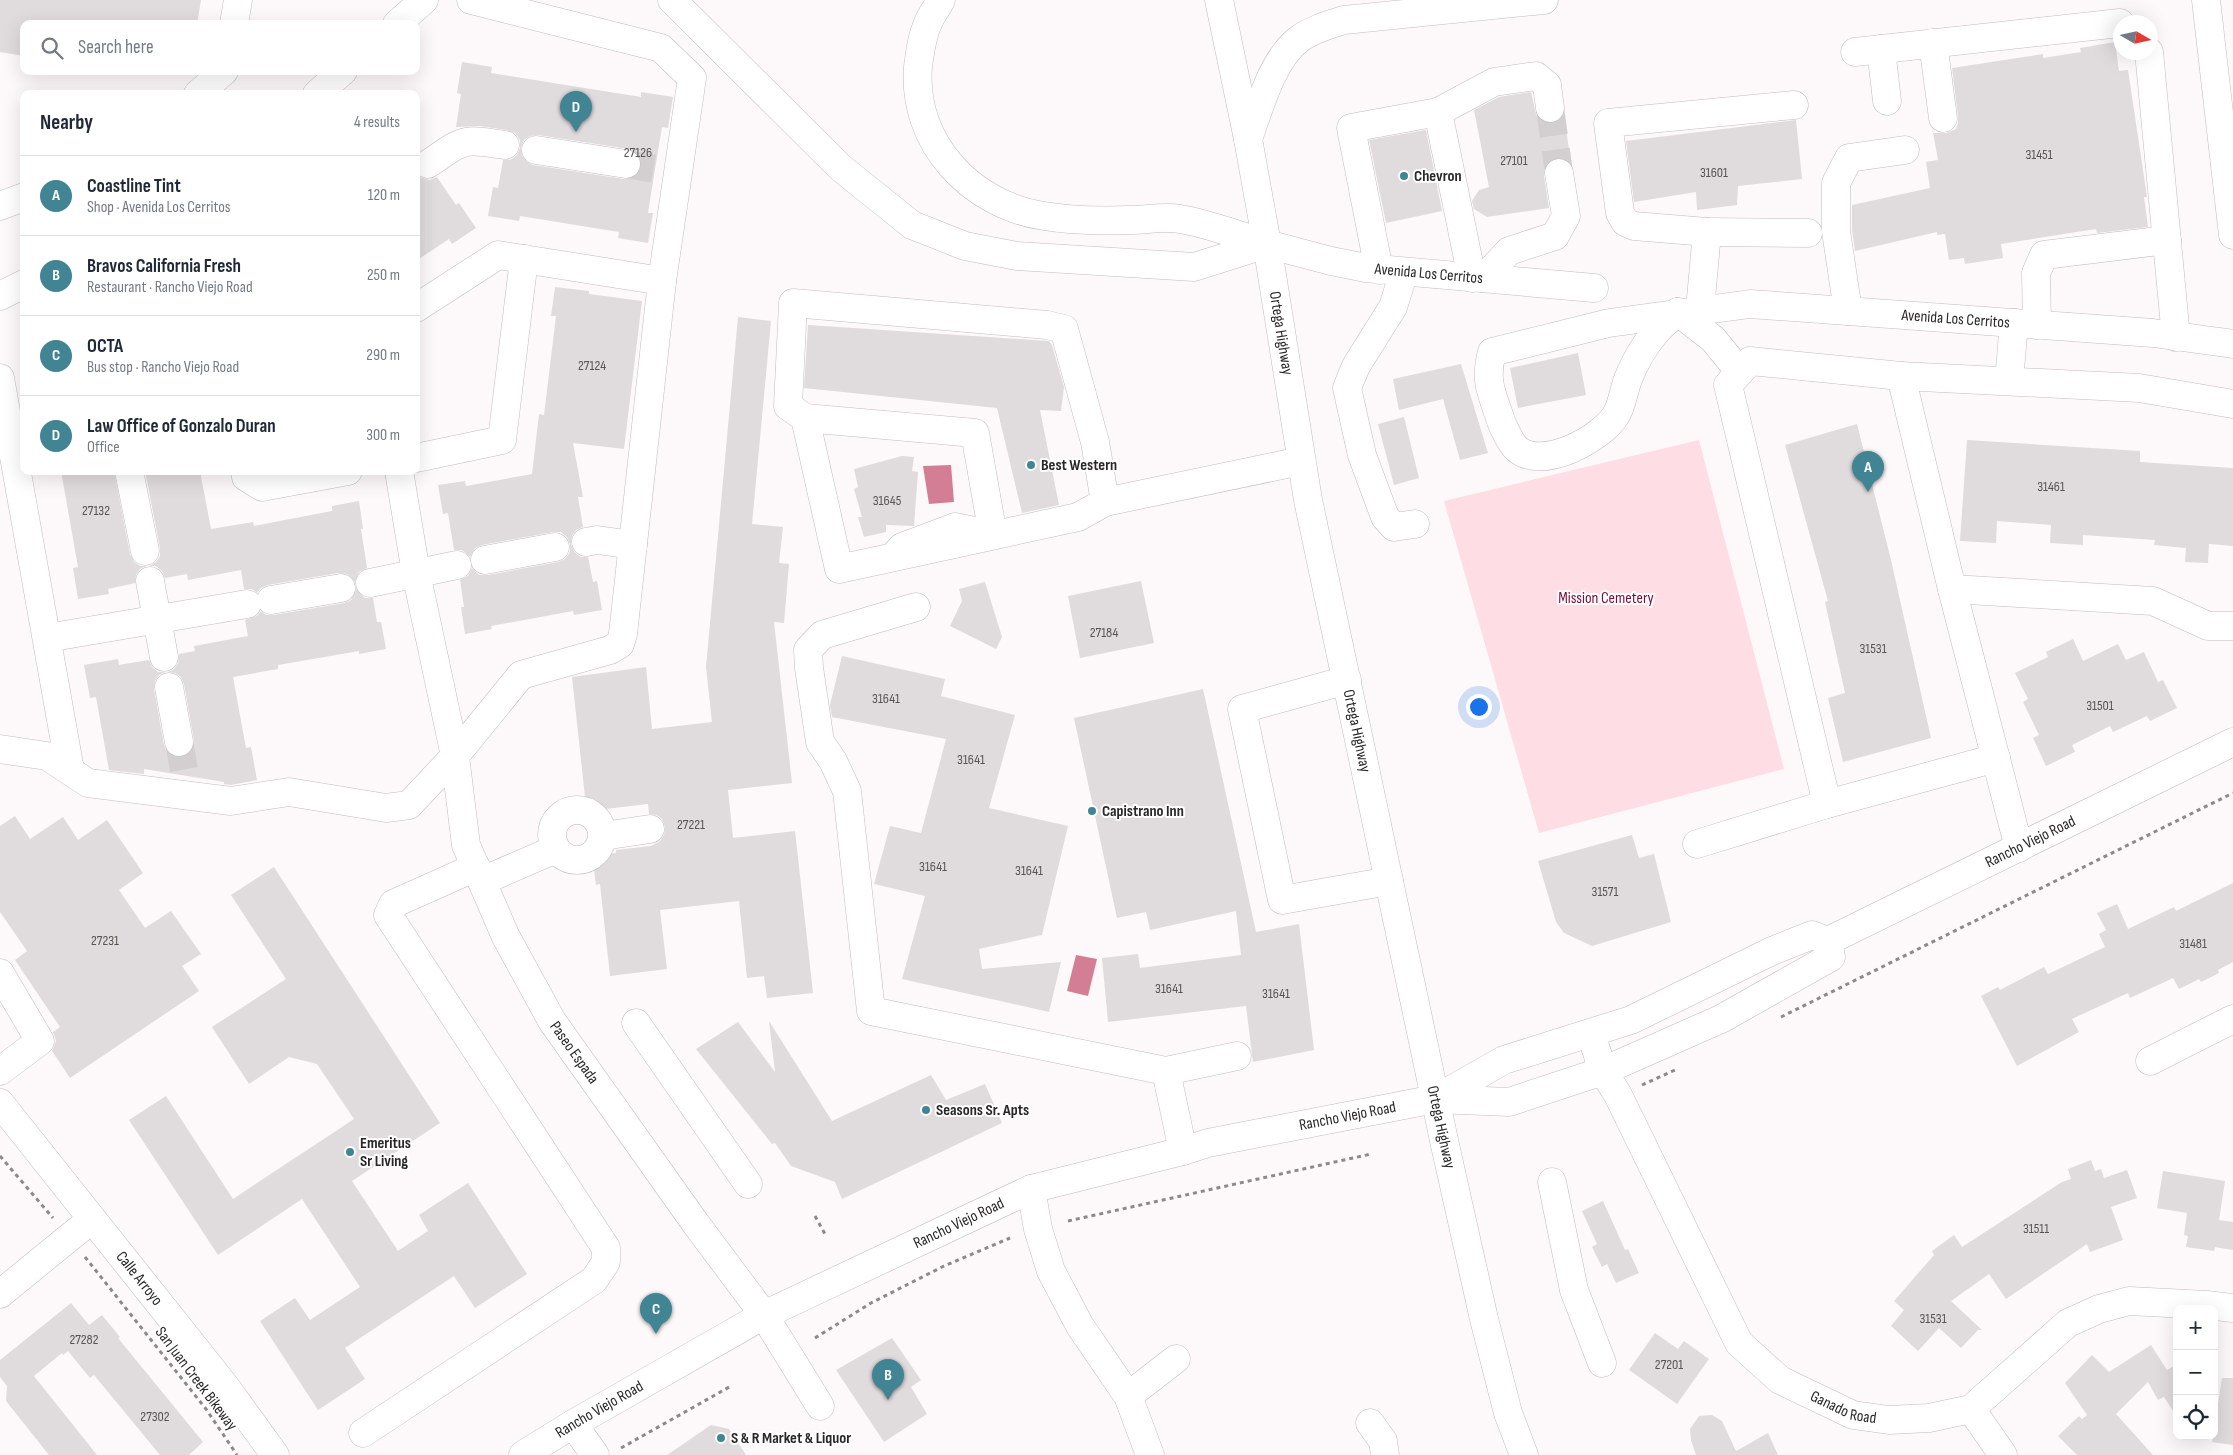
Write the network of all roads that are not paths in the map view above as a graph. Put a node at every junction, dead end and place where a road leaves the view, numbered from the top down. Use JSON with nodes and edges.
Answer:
{"nodes":[{"id":1,"x":238,"y":0,"type":"edge"},
{"id":2,"x":424,"y":0,"type":"edge"},
{"id":3,"x":471,"y":0,"type":"edge"},
{"id":4,"x":672,"y":0,"type":"edge"},
{"id":5,"x":941,"y":0,"type":"edge"},
{"id":6,"x":1219,"y":0,"type":"edge"},
{"id":7,"x":1544,"y":0,"type":"edge"},
{"id":8,"x":2206,"y":0,"type":"edge"},
{"id":9,"x":235,"y":20,"type":"edge"},
{"id":10,"x":402,"y":20,"type":"edge"},
{"id":11,"x":2113,"y":23,"type":"edge"},
{"id":12,"x":1933,"y":44,"type":"junction"},
{"id":13,"x":2150,"y":60,"type":"edge"},
{"id":14,"x":219,"y":75,"type":"edge"},
{"id":15,"x":338,"y":75,"type":"edge"},
{"id":16,"x":203,"y":90,"type":"edge"},
{"id":17,"x":322,"y":90,"type":"edge"},
{"id":18,"x":1887,"y":101,"type":"dead end"},
{"id":19,"x":1794,"y":105,"type":"dead end"},
{"id":20,"x":1550,"y":108,"type":"tunnel mouth"},
{"id":21,"x":1438,"y":112,"type":"junction"},
{"id":22,"x":1943,"y":118,"type":"dead end"},
{"id":23,"x":1248,"y":139,"type":"junction"},
{"id":24,"x":505,"y":145,"type":"dead end"},
{"id":25,"x":536,"y":150,"type":"dead end"},
{"id":26,"x":1905,"y":150,"type":"dead end"},
{"id":27,"x":428,"y":164,"type":"dead end"},
{"id":28,"x":626,"y":164,"type":"tunnel mouth"},
{"id":29,"x":1559,"y":173,"type":"tunnel mouth"},
{"id":30,"x":20,"y":198,"type":"edge"},
{"id":31,"x":0,"y":206,"type":"edge"},
{"id":32,"x":1707,"y":232,"type":"junction"},
{"id":33,"x":1808,"y":233,"type":"dead end"},
{"id":34,"x":2233,"y":235,"type":"edge"},
{"id":35,"x":2167,"y":240,"type":"junction"},
{"id":36,"x":1267,"y":244,"type":"junction"},
{"id":37,"x":524,"y":259,"type":"junction"},
{"id":38,"x":1391,"y":271,"type":"junction"},
{"id":39,"x":1478,"y":278,"type":"junction"},
{"id":40,"x":662,"y":281,"type":"junction"},
{"id":41,"x":20,"y":286,"type":"edge"},
{"id":42,"x":1594,"y":288,"type":"dead end"},
{"id":43,"x":0,"y":296,"type":"edge"},
{"id":44,"x":420,"y":305,"type":"edge"},
{"id":45,"x":1689,"y":311,"type":"junction"},
{"id":46,"x":1848,"y":312,"type":"junction"},
{"id":47,"x":2026,"y":324,"type":"junction"},
{"id":48,"x":2176,"y":337,"type":"junction"},
{"id":49,"x":2233,"y":344,"type":"edge"},
{"id":50,"x":1740,"y":372,"type":"junction"},
{"id":51,"x":1901,"y":376,"type":"junction"},
{"id":52,"x":0,"y":378,"type":"edge"},
{"id":53,"x":2010,"y":381,"type":"junction"},
{"id":54,"x":2233,"y":404,"type":"edge"},
{"id":55,"x":805,"y":418,"type":"junction"},
{"id":56,"x":420,"y":457,"type":"edge"},
{"id":57,"x":1301,"y":461,"type":"junction"},
{"id":58,"x":130,"y":475,"type":"edge"},
{"id":59,"x":246,"y":475,"type":"edge"},
{"id":60,"x":326,"y":475,"type":"edge"},
{"id":61,"x":400,"y":475,"type":"edge"},
{"id":62,"x":1105,"y":502,"type":"junction"},
{"id":63,"x":1415,"y":524,"type":"dead end"},
{"id":64,"x":993,"y":535,"type":"junction"},
{"id":65,"x":586,"y":542,"type":"dead end"},
{"id":66,"x":633,"y":545,"type":"junction"},
{"id":67,"x":555,"y":548,"type":"dead end"},
{"id":68,"x":144,"y":551,"type":"dead end"},
{"id":69,"x":485,"y":560,"type":"dead end"},
{"id":70,"x":457,"y":565,"type":"dead end"},
{"id":71,"x":416,"y":573,"type":"junction"},
{"id":72,"x":150,"y":581,"type":"dead end"},
{"id":73,"x":370,"y":583,"type":"dead end"},
{"id":74,"x":341,"y":588,"type":"dead end"},
{"id":75,"x":1952,"y":589,"type":"junction"},
{"id":76,"x":916,"y":607,"type":"dead end"},
{"id":77,"x":157,"y":620,"type":"junction"},
{"id":78,"x":2233,"y":626,"type":"edge"},
{"id":79,"x":47,"y":638,"type":"junction"},
{"id":80,"x":164,"y":657,"type":"dead end"},
{"id":81,"x":1347,"y":680,"type":"junction"},
{"id":82,"x":169,"y":688,"type":"dead end"},
{"id":83,"x":179,"y":742,"type":"tunnel mouth"},
{"id":84,"x":2233,"y":742,"type":"edge"},
{"id":85,"x":0,"y":749,"type":"edge"},
{"id":86,"x":455,"y":756,"type":"junction"},
{"id":87,"x":1996,"y":758,"type":"junction"},
{"id":88,"x":70,"y":770,"type":"junction"},
{"id":89,"x":1828,"y":804,"type":"junction"},
{"id":90,"x":650,"y":830,"type":"dead end"},
{"id":91,"x":603,"y":836,"type":"junction"},
{"id":92,"x":1697,"y":844,"type":"dead end"},
{"id":93,"x":2019,"y":848,"type":"junction"},
{"id":94,"x":556,"y":849,"type":"junction"},
{"id":95,"x":479,"y":874,"type":"junction"},
{"id":96,"x":1389,"y":881,"type":"junction"},
{"id":97,"x":1828,"y":941,"type":"junction"},
{"id":98,"x":0,"y":973,"type":"edge"},
{"id":99,"x":2233,"y":1019,"type":"edge"},
{"id":100,"x":636,"y":1023,"type":"dead end"},
{"id":101,"x":1591,"y":1034,"type":"junction"},
{"id":102,"x":1237,"y":1056,"type":"dead end"},
{"id":103,"x":2150,"y":1061,"type":"dead end"},
{"id":104,"x":1603,"y":1070,"type":"junction"},
{"id":105,"x":0,"y":1071,"type":"edge"},
{"id":106,"x":1166,"y":1071,"type":"junction"},
{"id":107,"x":1435,"y":1099,"type":"junction"},
{"id":108,"x":0,"y":1103,"type":"edge"},
{"id":109,"x":1183,"y":1151,"type":"junction"},
{"id":110,"x":1552,"y":1182,"type":"dead end"},
{"id":111,"x":748,"y":1184,"type":"dead end"},
{"id":112,"x":1031,"y":1189,"type":"junction"},
{"id":113,"x":92,"y":1219,"type":"junction"},
{"id":114,"x":0,"y":1294,"type":"edge"},
{"id":115,"x":2233,"y":1308,"type":"edge"},
{"id":116,"x":764,"y":1315,"type":"junction"},
{"id":117,"x":1176,"y":1359,"type":"dead end"},
{"id":118,"x":1602,"y":1363,"type":"dead end"},
{"id":119,"x":1128,"y":1396,"type":"junction"},
{"id":120,"x":820,"y":1406,"type":"dead end"},
{"id":121,"x":1971,"y":1409,"type":"junction"},
{"id":122,"x":1370,"y":1423,"type":"dead end"},
{"id":123,"x":573,"y":1424,"type":"junction"},
{"id":124,"x":362,"y":1433,"type":"dead end"},
{"id":125,"x":276,"y":1455,"type":"edge"},
{"id":126,"x":524,"y":1455,"type":"edge"},
{"id":127,"x":595,"y":1455,"type":"edge"},
{"id":128,"x":1150,"y":1455,"type":"edge"},
{"id":129,"x":1385,"y":1455,"type":"edge"},
{"id":130,"x":1524,"y":1455,"type":"edge"},
{"id":131,"x":2002,"y":1455,"type":"edge"}],
"edges":[{"from":1,"to":9,"type":"main road"},
{"from":2,"to":10,"type":"main road"},
{"from":3,"to":40,"type":"main road"},
{"from":4,"to":36,"type":"main road"},
{"from":5,"to":36,"type":"main road","name":"Avenida Los Cerritos"},
{"from":6,"to":23,"type":"main road","name":"Ortega Highway"},
{"from":7,"to":23,"type":"main road"},
{"from":8,"to":34,"type":"main road"},
{"from":11,"to":12,"type":"main road"},
{"from":12,"to":18,"type":"main road"},
{"from":12,"to":22,"type":"main road"},
{"from":13,"to":35,"type":"main road"},
{"from":14,"to":16,"type":"main road"},
{"from":15,"to":17,"type":"main road"},
{"from":19,"to":32,"type":"main road"},
{"from":20,"to":21,"type":"main road"},
{"from":21,"to":38,"type":"main road"},
{"from":21,"to":39,"type":"main road"},
{"from":23,"to":36,"type":"main road","name":"Ortega Highway"},
{"from":24,"to":27,"type":"main road"},
{"from":25,"to":28,"type":"main road"},
{"from":26,"to":46,"type":"main road"},
{"from":29,"to":39,"type":"main road"},
{"from":30,"to":31,"type":"main road"},
{"from":32,"to":33,"type":"main road"},
{"from":32,"to":45,"type":"main road"},
{"from":35,"to":47,"type":"main road"},
{"from":35,"to":48,"type":"main road"},
{"from":36,"to":38,"type":"main road","name":"Avenida Los Cerritos"},
{"from":36,"to":57,"type":"main road","name":"Ortega Highway"},
{"from":37,"to":40,"type":"main road"},
{"from":37,"to":44,"type":"main road"},
{"from":37,"to":56,"type":"main road"},
{"from":38,"to":39,"type":"main road","name":"Avenida Los Cerritos"},
{"from":38,"to":63,"type":"main road"},
{"from":39,"to":42,"type":"main road","name":"Avenida Los Cerritos"},
{"from":40,"to":66,"type":"main road"},
{"from":41,"to":43,"type":"main road"},
{"from":45,"to":45,"type":"main road","name":"Avenida Los Cerritos"},
{"from":45,"to":46,"type":"main road","name":"Avenida Los Cerritos"},
{"from":45,"to":50,"type":"main road"},
{"from":46,"to":47,"type":"main road","name":"Avenida Los Cerritos"},
{"from":47,"to":48,"type":"main road","name":"Avenida Los Cerritos"},
{"from":47,"to":53,"type":"main road"},
{"from":48,"to":49,"type":"main road","name":"Avenida Los Cerritos"},
{"from":50,"to":51,"type":"main road"},
{"from":50,"to":89,"type":"main road"},
{"from":51,"to":53,"type":"main road"},
{"from":51,"to":75,"type":"main road"},
{"from":52,"to":79,"type":"main road"},
{"from":53,"to":54,"type":"main road"},
{"from":55,"to":62,"type":"main road"},
{"from":55,"to":64,"type":"main road"},
{"from":55,"to":64,"type":"main road"},
{"from":57,"to":62,"type":"main road"},
{"from":57,"to":81,"type":"main road","name":"Ortega Highway"},
{"from":58,"to":68,"type":"main road"},
{"from":59,"to":60,"type":"main road"},
{"from":61,"to":71,"type":"main road","name":"Paseo Espada"},
{"from":62,"to":64,"type":"main road"},
{"from":65,"to":66,"type":"main road"},
{"from":66,"to":86,"type":"main road"},
{"from":67,"to":69,"type":"main road"},
{"from":70,"to":71,"type":"main road"},
{"from":71,"to":73,"type":"main road"},
{"from":71,"to":86,"type":"main road","name":"Paseo Espada"},
{"from":72,"to":77,"type":"main road"},
{"from":74,"to":77,"type":"main road"},
{"from":75,"to":78,"type":"main road"},
{"from":75,"to":87,"type":"main road"},
{"from":76,"to":106,"type":"main road"},
{"from":77,"to":79,"type":"main road"},
{"from":77,"to":80,"type":"main road"},
{"from":79,"to":88,"type":"main road"},
{"from":81,"to":96,"type":"main road","name":"Ortega Highway"},
{"from":81,"to":96,"type":"main road"},
{"from":82,"to":83,"type":"main road"},
{"from":84,"to":93,"type":"main road","name":"Rancho Viejo Road"},
{"from":85,"to":88,"type":"main road"},
{"from":86,"to":88,"type":"main road"},
{"from":86,"to":95,"type":"main road","name":"Paseo Espada"},
{"from":87,"to":89,"type":"main road"},
{"from":87,"to":93,"type":"main road"},
{"from":89,"to":92,"type":"main road"},
{"from":90,"to":91,"type":"main road"},
{"from":91,"to":94,"type":"main road"},
{"from":91,"to":94,"type":"main road"},
{"from":93,"to":97,"type":"main road","name":"Rancho Viejo Road"},
{"from":94,"to":95,"type":"main road"},
{"from":95,"to":116,"type":"main road","name":"Paseo Espada"},
{"from":95,"to":124,"type":"main road"},
{"from":96,"to":107,"type":"main road","name":"Ortega Highway"},
{"from":97,"to":101,"type":"main road","name":"Rancho Viejo Road"},
{"from":97,"to":104,"type":"main road","name":"Rancho Viejo Road"},
{"from":98,"to":105,"type":"main road"},
{"from":99,"to":103,"type":"main road"},
{"from":100,"to":111,"type":"main road"},
{"from":101,"to":104,"type":"main road","name":"Ganado Road"},
{"from":101,"to":107,"type":"main road","name":"Rancho Viejo Road"},
{"from":102,"to":106,"type":"main road"},
{"from":104,"to":107,"type":"main road","name":"Rancho Viejo Road"},
{"from":104,"to":121,"type":"main road","name":"Ganado Road"},
{"from":106,"to":109,"type":"main road"},
{"from":107,"to":109,"type":"main road","name":"Rancho Viejo Road"},
{"from":107,"to":130,"type":"main road","name":"Ortega Highway"},
{"from":108,"to":113,"type":"main road","name":"Calle Arroyo"},
{"from":109,"to":112,"type":"main road","name":"Rancho Viejo Road"},
{"from":110,"to":118,"type":"main road"},
{"from":112,"to":116,"type":"main road","name":"Rancho Viejo Road"},
{"from":112,"to":119,"type":"main road"},
{"from":113,"to":114,"type":"main road"},
{"from":113,"to":125,"type":"main road","name":"Calle Arroyo"},
{"from":115,"to":121,"type":"main road","name":"Ganado Road"},
{"from":116,"to":120,"type":"main road","name":"Paseo Espada"},
{"from":116,"to":123,"type":"main road","name":"Rancho Viejo Road"},
{"from":117,"to":119,"type":"main road"},
{"from":119,"to":128,"type":"main road"},
{"from":121,"to":131,"type":"main road"},
{"from":122,"to":129,"type":"main road"},
{"from":123,"to":126,"type":"main road","name":"Rancho Viejo Road"},
{"from":123,"to":127,"type":"main road"}]}
